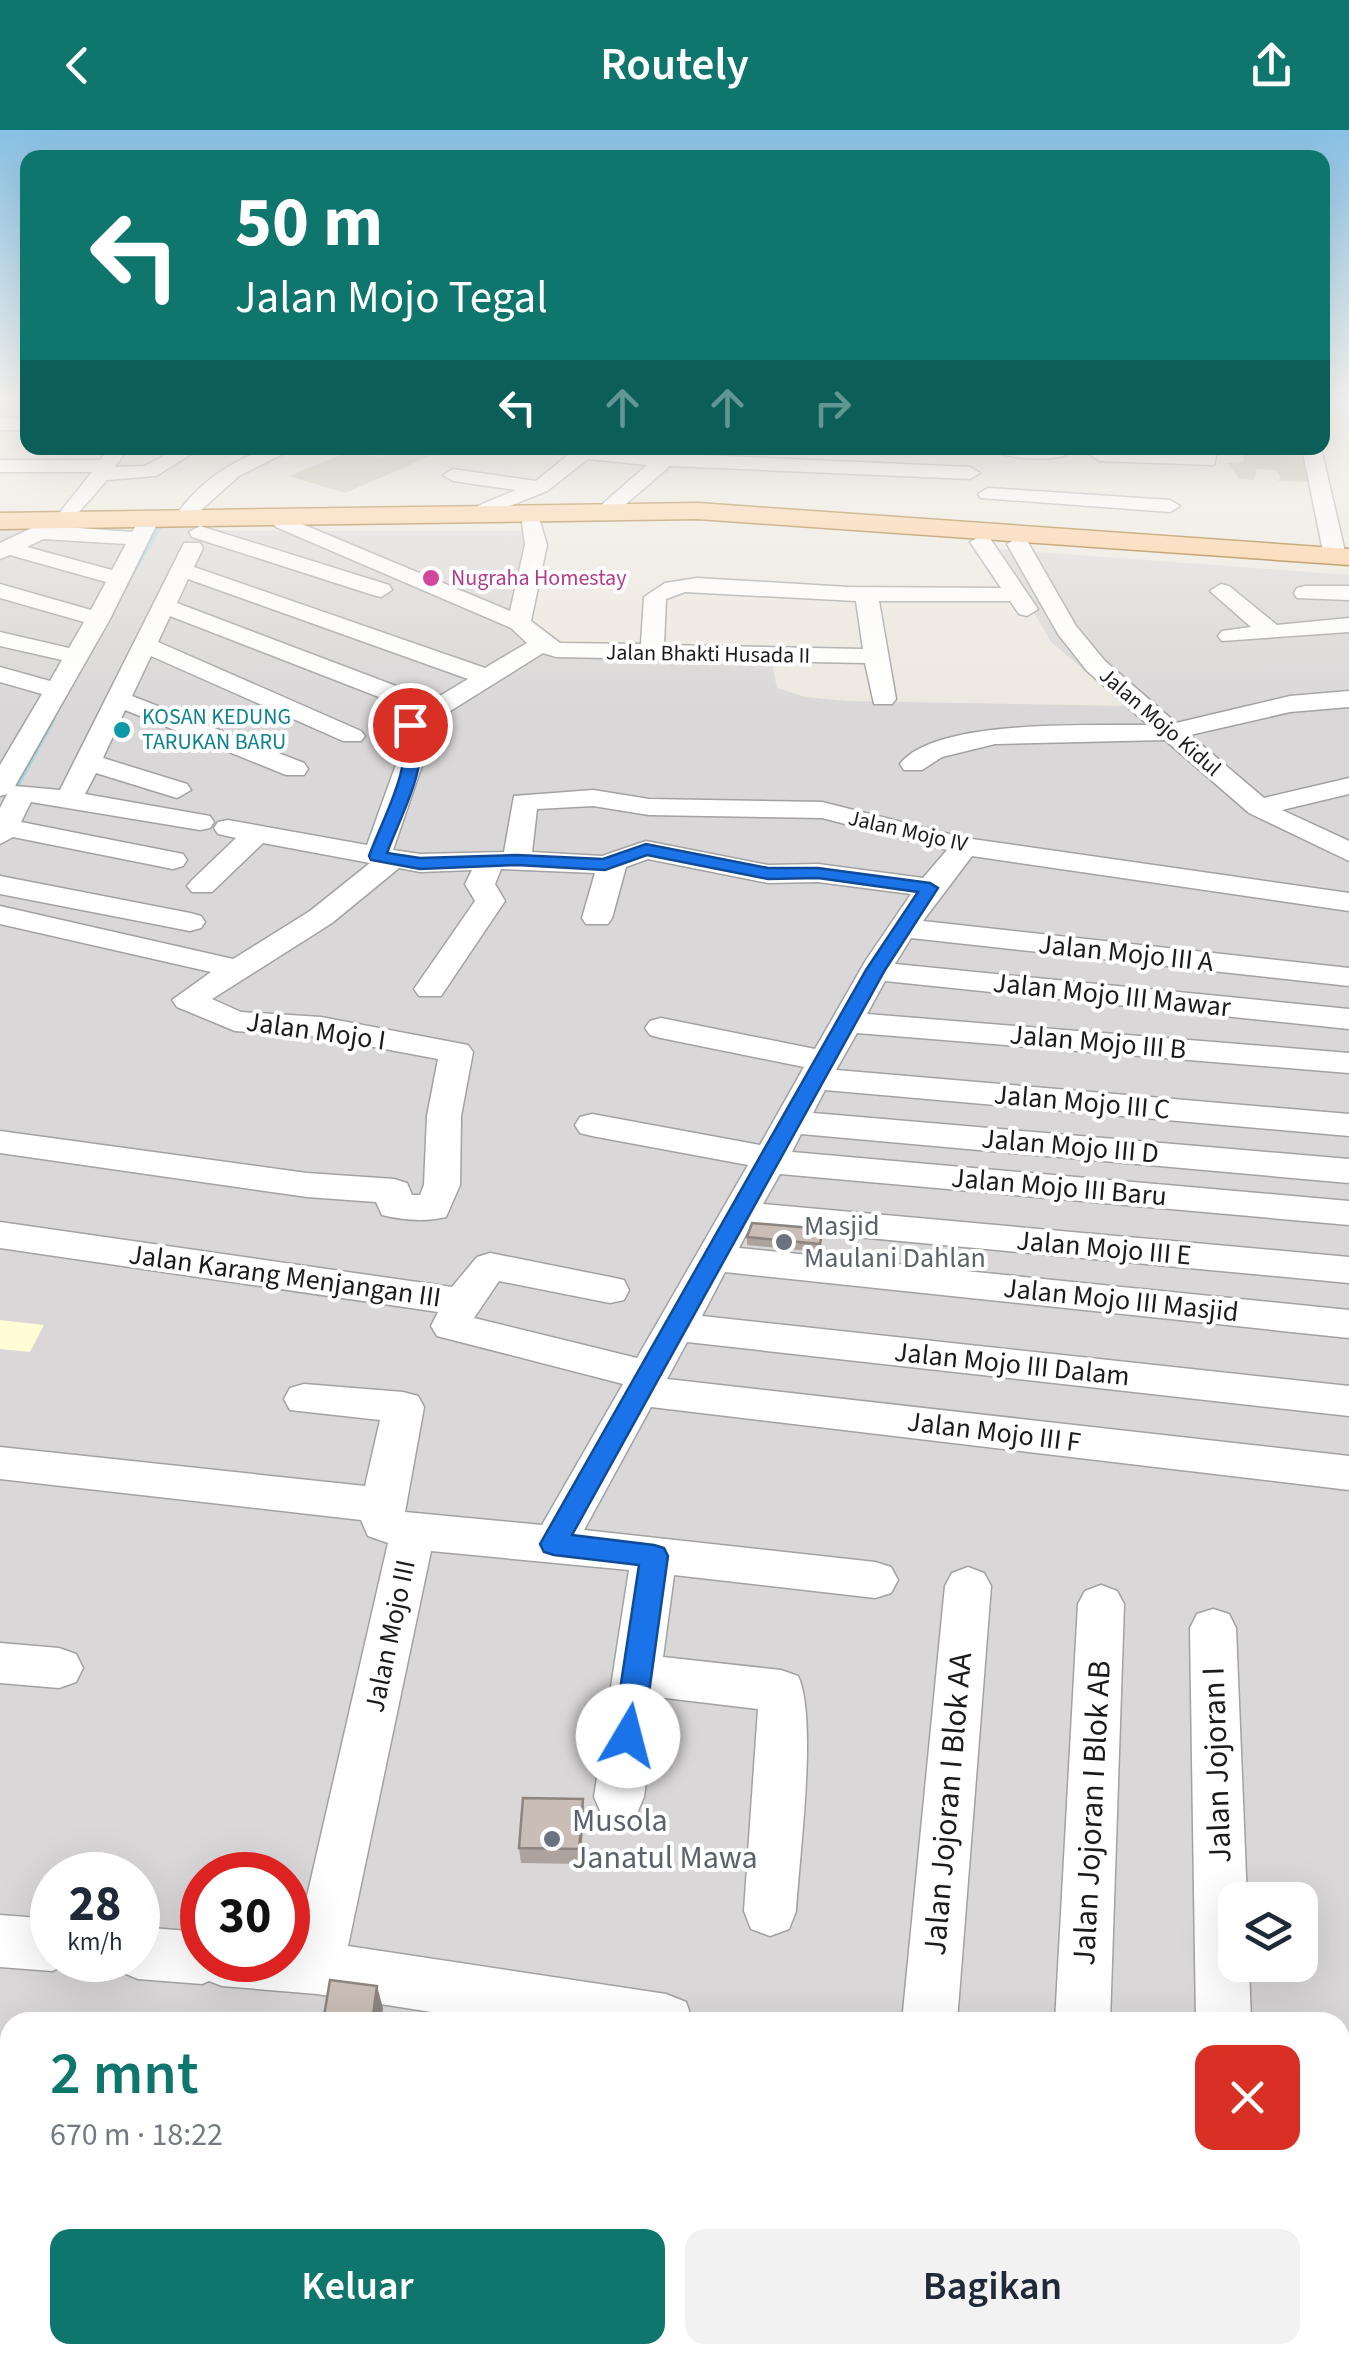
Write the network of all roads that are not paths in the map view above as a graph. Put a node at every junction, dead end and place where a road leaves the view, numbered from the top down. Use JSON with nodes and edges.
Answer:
{"nodes":[{"id":1,"x":51,"y":504,"type":"edge"},
{"id":2,"x":194,"y":504,"type":"edge"},
{"id":3,"x":499,"y":504,"type":"edge"},
{"id":4,"x":614,"y":504,"type":"edge"},
{"id":5,"x":996,"y":504,"type":"edge"},
{"id":6,"x":1143,"y":504,"type":"edge"},
{"id":7,"x":1323,"y":504,"type":"edge"},
{"id":8,"x":1170,"y":506,"type":"dead end"},
{"id":9,"x":1324,"y":511,"type":"junction"},
{"id":10,"x":605,"y":512,"type":"junction"},
{"id":11,"x":1349,"y":512,"type":"edge"},
{"id":12,"x":475,"y":514,"type":"junction"},
{"id":13,"x":528,"y":519,"type":"junction"},
{"id":14,"x":24,"y":522,"type":"edge"},
{"id":15,"x":200,"y":524,"type":"junction"},
{"id":16,"x":282,"y":524,"type":"junction"},
{"id":17,"x":846,"y":525,"type":"junction"},
{"id":18,"x":877,"y":528,"type":"junction"},
{"id":19,"x":144,"y":529,"type":"junction"},
{"id":20,"x":1013,"y":537,"type":"junction"},
{"id":21,"x":981,"y":542,"type":"junction"},
{"id":22,"x":4,"y":550,"type":"edge"},
{"id":23,"x":1344,"y":561,"type":"edge"},
{"id":24,"x":182,"y":570,"type":"junction"},
{"id":25,"x":119,"y":579,"type":"junction"},
{"id":26,"x":0,"y":591,"type":"edge"},
{"id":27,"x":1221,"y":591,"type":"dead end"},
{"id":28,"x":1349,"y":592,"type":"edge"},
{"id":29,"x":1305,"y":593,"type":"dead end"},
{"id":30,"x":1018,"y":594,"type":"junction"},
{"id":31,"x":867,"y":597,"type":"junction"},
{"id":32,"x":165,"y":606,"type":"junction"},
{"id":33,"x":98,"y":619,"type":"junction"},
{"id":34,"x":519,"y":623,"type":"junction"},
{"id":35,"x":1349,"y":625,"type":"edge"},
{"id":36,"x":1037,"y":629,"type":"dead end"},
{"id":37,"x":1270,"y":632,"type":"junction"},
{"id":38,"x":1230,"y":636,"type":"dead end"},
{"id":39,"x":0,"y":639,"type":"edge"},
{"id":40,"x":145,"y":645,"type":"junction"},
{"id":41,"x":537,"y":647,"type":"junction"},
{"id":42,"x":652,"y":653,"type":"junction"},
{"id":43,"x":74,"y":656,"type":"junction"},
{"id":44,"x":875,"y":656,"type":"junction"},
{"id":45,"x":1062,"y":660,"type":"dead end"},
{"id":46,"x":0,"y":674,"type":"edge"},
{"id":47,"x":484,"y":676,"type":"junction"},
{"id":48,"x":56,"y":690,"type":"junction"},
{"id":49,"x":1349,"y":698,"type":"edge"},
{"id":50,"x":119,"y":699,"type":"junction"},
{"id":51,"x":884,"y":699,"type":"dead end"},
{"id":52,"x":1106,"y":700,"type":"dead end"},
{"id":53,"x":433,"y":708,"type":"junction"},
{"id":54,"x":0,"y":720,"type":"edge"},
{"id":55,"x":37,"y":726,"type":"junction"},
{"id":56,"x":1171,"y":732,"type":"junction"},
{"id":57,"x":352,"y":736,"type":"dead end"},
{"id":58,"x":8,"y":759,"type":"edge"},
{"id":59,"x":88,"y":762,"type":"junction"},
{"id":60,"x":913,"y":764,"type":"dead end"},
{"id":61,"x":295,"y":769,"type":"dead end"},
{"id":62,"x":1349,"y":786,"type":"edge"},
{"id":63,"x":176,"y":790,"type":"dead end"},
{"id":64,"x":8,"y":791,"type":"edge"},
{"id":65,"x":70,"y":798,"type":"junction"},
{"id":66,"x":1259,"y":807,"type":"junction"},
{"id":67,"x":228,"y":828,"type":"junction"},
{"id":68,"x":2,"y":830,"type":"edge"},
{"id":69,"x":965,"y":846,"type":"junction"},
{"id":70,"x":1349,"y":852,"type":"edge"},
{"id":71,"x":384,"y":858,"type":"junction"},
{"id":72,"x":173,"y":860,"type":"dead end"},
{"id":73,"x":503,"y":861,"type":"junction"},
{"id":74,"x":612,"y":864,"type":"junction"},
{"id":75,"x":0,"y":885,"type":"edge"},
{"id":76,"x":202,"y":886,"type":"dead end"},
{"id":77,"x":930,"y":888,"type":"junction"},
{"id":78,"x":1349,"y":902,"type":"edge"},
{"id":79,"x":0,"y":915,"type":"edge"},
{"id":80,"x":597,"y":918,"type":"dead end"},
{"id":81,"x":190,"y":922,"type":"dead end"},
{"id":82,"x":904,"y":928,"type":"junction"},
{"id":83,"x":237,"y":968,"type":"junction"},
{"id":84,"x":876,"y":970,"type":"junction"},
{"id":85,"x":1349,"y":977,"type":"edge"},
{"id":86,"x":430,"y":989,"type":"dead end"},
{"id":87,"x":1349,"y":1019,"type":"edge"},
{"id":88,"x":847,"y":1022,"type":"junction"},
{"id":89,"x":662,"y":1028,"type":"dead end"},
{"id":90,"x":1349,"y":1062,"type":"edge"},
{"id":91,"x":820,"y":1070,"type":"junction"},
{"id":92,"x":790,"y":1122,"type":"junction"},
{"id":93,"x":592,"y":1124,"type":"dead end"},
{"id":94,"x":1349,"y":1125,"type":"edge"},
{"id":95,"x":0,"y":1142,"type":"edge"},
{"id":96,"x":769,"y":1160,"type":"junction"},
{"id":97,"x":1349,"y":1170,"type":"edge"},
{"id":98,"x":1349,"y":1213,"type":"edge"},
{"id":99,"x":739,"y":1214,"type":"junction"},
{"id":100,"x":0,"y":1235,"type":"edge"},
{"id":101,"x":714,"y":1258,"type":"junction"},
{"id":102,"x":1349,"y":1270,"type":"edge"},
{"id":103,"x":610,"y":1290,"type":"dead end"},
{"id":104,"x":462,"y":1302,"type":"junction"},
{"id":105,"x":1349,"y":1324,"type":"edge"},
{"id":106,"x":675,"y":1328,"type":"junction"},
{"id":107,"x":644,"y":1383,"type":"junction"},
{"id":108,"x":304,"y":1398,"type":"dead end"},
{"id":109,"x":1349,"y":1401,"type":"edge"},
{"id":110,"x":0,"y":1463,"type":"edge"},
{"id":111,"x":1349,"y":1473,"type":"edge"},
{"id":112,"x":398,"y":1519,"type":"junction"},
{"id":113,"x":554,"y":1544,"type":"junction"},
{"id":114,"x":654,"y":1556,"type":"junction"},
{"id":115,"x":874,"y":1580,"type":"dead end"},
{"id":116,"x":968,"y":1586,"type":"dead end"},
{"id":117,"x":1101,"y":1604,"type":"dead end"},
{"id":118,"x":1213,"y":1628,"type":"dead end"},
{"id":119,"x":0,"y":1663,"type":"edge"},
{"id":120,"x":59,"y":1668,"type":"dead end"},
{"id":121,"x":637,"y":1674,"type":"junction"},
{"id":122,"x":619,"y":1797,"type":"dead end"},
{"id":123,"x":770,"y":1911,"type":"dead end"},
{"id":124,"x":0,"y":1941,"type":"edge"},
{"id":125,"x":30,"y":1944,"type":"edge"},
{"id":126,"x":310,"y":1967,"type":"edge"},
{"id":127,"x":317,"y":1968,"type":"junction"},
{"id":128,"x":601,"y":2012,"type":"edge"},
{"id":129,"x":930,"y":2012,"type":"edge"},
{"id":130,"x":1082,"y":2012,"type":"edge"},
{"id":131,"x":1224,"y":2012,"type":"edge"}],
"edges":[{"from":1,"to":14,"type":"street"},
{"from":2,"to":15,"type":"street"},
{"from":3,"to":12,"type":"street"},
{"from":4,"to":10,"type":"street"},
{"from":5,"to":20,"type":"street","name":"Jalan Mojo Kidul"},
{"from":6,"to":8,"type":"street"},
{"from":7,"to":9,"type":"street"},
{"from":9,"to":11,"type":"street"},
{"from":9,"to":23,"type":"street"},
{"from":10,"to":13,"type":"main road"},
{"from":10,"to":17,"type":"main road"},
{"from":12,"to":13,"type":"main road"},
{"from":12,"to":15,"type":"main road"},
{"from":13,"to":16,"type":"main road"},
{"from":13,"to":17,"type":"main road"},
{"from":13,"to":34,"type":"street"},
{"from":14,"to":19,"type":"main road"},
{"from":14,"to":22,"type":"street"},
{"from":15,"to":16,"type":"main road"},
{"from":15,"to":19,"type":"main road"},
{"from":15,"to":24,"type":"street"},
{"from":15,"to":41,"type":"street","name":"Jalan Bhakti Husada II"},
{"from":16,"to":34,"type":"street"},
{"from":17,"to":18,"type":"main road"},
{"from":18,"to":20,"type":"main road"},
{"from":18,"to":21,"type":"main road"},
{"from":19,"to":25,"type":"street"},
{"from":20,"to":21,"type":"main road"},
{"from":20,"to":23,"type":"main road"},
{"from":20,"to":56,"type":"street","name":"Jalan Mojo Kidul"},
{"from":21,"to":30,"type":"street"},
{"from":22,"to":25,"type":"street"},
{"from":24,"to":32,"type":"street"},
{"from":24,"to":47,"type":"street"},
{"from":25,"to":33,"type":"street"},
{"from":26,"to":33,"type":"street"},
{"from":27,"to":37,"type":"street"},
{"from":28,"to":29,"type":"street"},
{"from":30,"to":31,"type":"street"},
{"from":30,"to":36,"type":"street"},
{"from":31,"to":42,"type":"street"},
{"from":31,"to":44,"type":"street"},
{"from":32,"to":40,"type":"street"},
{"from":32,"to":53,"type":"street"},
{"from":33,"to":43,"type":"street"},
{"from":34,"to":41,"type":"street"},
{"from":35,"to":37,"type":"street"},
{"from":37,"to":38,"type":"street"},
{"from":39,"to":43,"type":"street"},
{"from":40,"to":50,"type":"street"},
{"from":40,"to":57,"type":"street"},
{"from":41,"to":42,"type":"street","name":"Jalan Bhakti Husada II"},
{"from":41,"to":47,"type":"street"},
{"from":42,"to":44,"type":"street","name":"Jalan Bhakti Husada II"},
{"from":43,"to":48,"type":"street"},
{"from":44,"to":51,"type":"street"},
{"from":45,"to":52,"type":"street"},
{"from":46,"to":48,"type":"street"},
{"from":47,"to":53,"type":"street"},
{"from":48,"to":55,"type":"street"},
{"from":49,"to":56,"type":"street"},
{"from":50,"to":59,"type":"street"},
{"from":50,"to":61,"type":"street"},
{"from":53,"to":71,"type":"street"},
{"from":54,"to":55,"type":"street"},
{"from":55,"to":58,"type":"street"},
{"from":56,"to":60,"type":"street"},
{"from":56,"to":66,"type":"street","name":"Jalan Mojo Kidul"},
{"from":58,"to":64,"type":"street"},
{"from":59,"to":63,"type":"street"},
{"from":59,"to":65,"type":"street"},
{"from":62,"to":66,"type":"street"},
{"from":64,"to":65,"type":"street"},
{"from":64,"to":68,"type":"street"},
{"from":65,"to":67,"type":"street"},
{"from":66,"to":70,"type":"street","name":"Jalan Mojo Kidul"},
{"from":67,"to":71,"type":"street"},
{"from":67,"to":76,"type":"street"},
{"from":68,"to":72,"type":"street"},
{"from":69,"to":73,"type":"street","name":"Jalan Mojo IV"},
{"from":69,"to":77,"type":"street"},
{"from":69,"to":78,"type":"street","name":"Jalan Mojo IV"},
{"from":71,"to":73,"type":"street"},
{"from":71,"to":83,"type":"street","name":"Jalan Mojo I"},
{"from":73,"to":74,"type":"street"},
{"from":73,"to":86,"type":"street"},
{"from":74,"to":77,"type":"street"},
{"from":74,"to":80,"type":"street"},
{"from":75,"to":81,"type":"street"},
{"from":77,"to":82,"type":"street"},
{"from":79,"to":83,"type":"street"},
{"from":82,"to":84,"type":"street"},
{"from":82,"to":85,"type":"street","name":"Jalan Mojo III A"},
{"from":83,"to":95,"type":"street","name":"Jalan Mojo I"},
{"from":84,"to":87,"type":"street","name":"Jalan Mojo III Mawar"},
{"from":84,"to":88,"type":"street"},
{"from":88,"to":90,"type":"street","name":"Jalan Mojo III B"},
{"from":88,"to":91,"type":"street"},
{"from":89,"to":91,"type":"street","name":"Jalan Mojo III C"},
{"from":91,"to":92,"type":"street"},
{"from":91,"to":94,"type":"street","name":"Jalan Mojo III C"},
{"from":92,"to":96,"type":"street"},
{"from":92,"to":97,"type":"street","name":"Jalan Mojo III D"},
{"from":93,"to":96,"type":"street","name":"Jalan Mojo III Baru"},
{"from":96,"to":98,"type":"street","name":"Jalan Mojo III Baru"},
{"from":96,"to":99,"type":"street"},
{"from":99,"to":101,"type":"street"},
{"from":99,"to":102,"type":"street","name":"Jalan Mojo III E"},
{"from":100,"to":104,"type":"street","name":"Jalan Karang Menjangan III"},
{"from":101,"to":105,"type":"street","name":"Jalan Mojo III Masjid"},
{"from":101,"to":106,"type":"street"},
{"from":103,"to":104,"type":"street","name":"Jalan Karang Menjangan III"},
{"from":104,"to":107,"type":"street","name":"Jalan Mojo III F"},
{"from":106,"to":107,"type":"street"},
{"from":106,"to":109,"type":"street","name":"Jalan Mojo III Dalam"},
{"from":107,"to":111,"type":"street","name":"Jalan Mojo III F"},
{"from":107,"to":113,"type":"street"},
{"from":108,"to":112,"type":"street"},
{"from":110,"to":112,"type":"street"},
{"from":112,"to":113,"type":"street","name":"Jalan Mojo III"},
{"from":112,"to":127,"type":"street","name":"Jalan Mojo III"},
{"from":113,"to":114,"type":"street","name":"Jalan Mojo III"},
{"from":114,"to":115,"type":"street","name":"Jalan Mojo III"},
{"from":114,"to":121,"type":"street"},
{"from":116,"to":129,"type":"street","name":"Jalan Jojoran I Blok AA"},
{"from":117,"to":130,"type":"street","name":"Jalan Jojoran I Blok AB"},
{"from":118,"to":131,"type":"street","name":"Jalan Jojoran I"},
{"from":119,"to":120,"type":"street"},
{"from":121,"to":122,"type":"street"},
{"from":121,"to":123,"type":"street"},
{"from":124,"to":125,"type":"street"},
{"from":126,"to":127,"type":"street"},
{"from":127,"to":128,"type":"street"}]}
